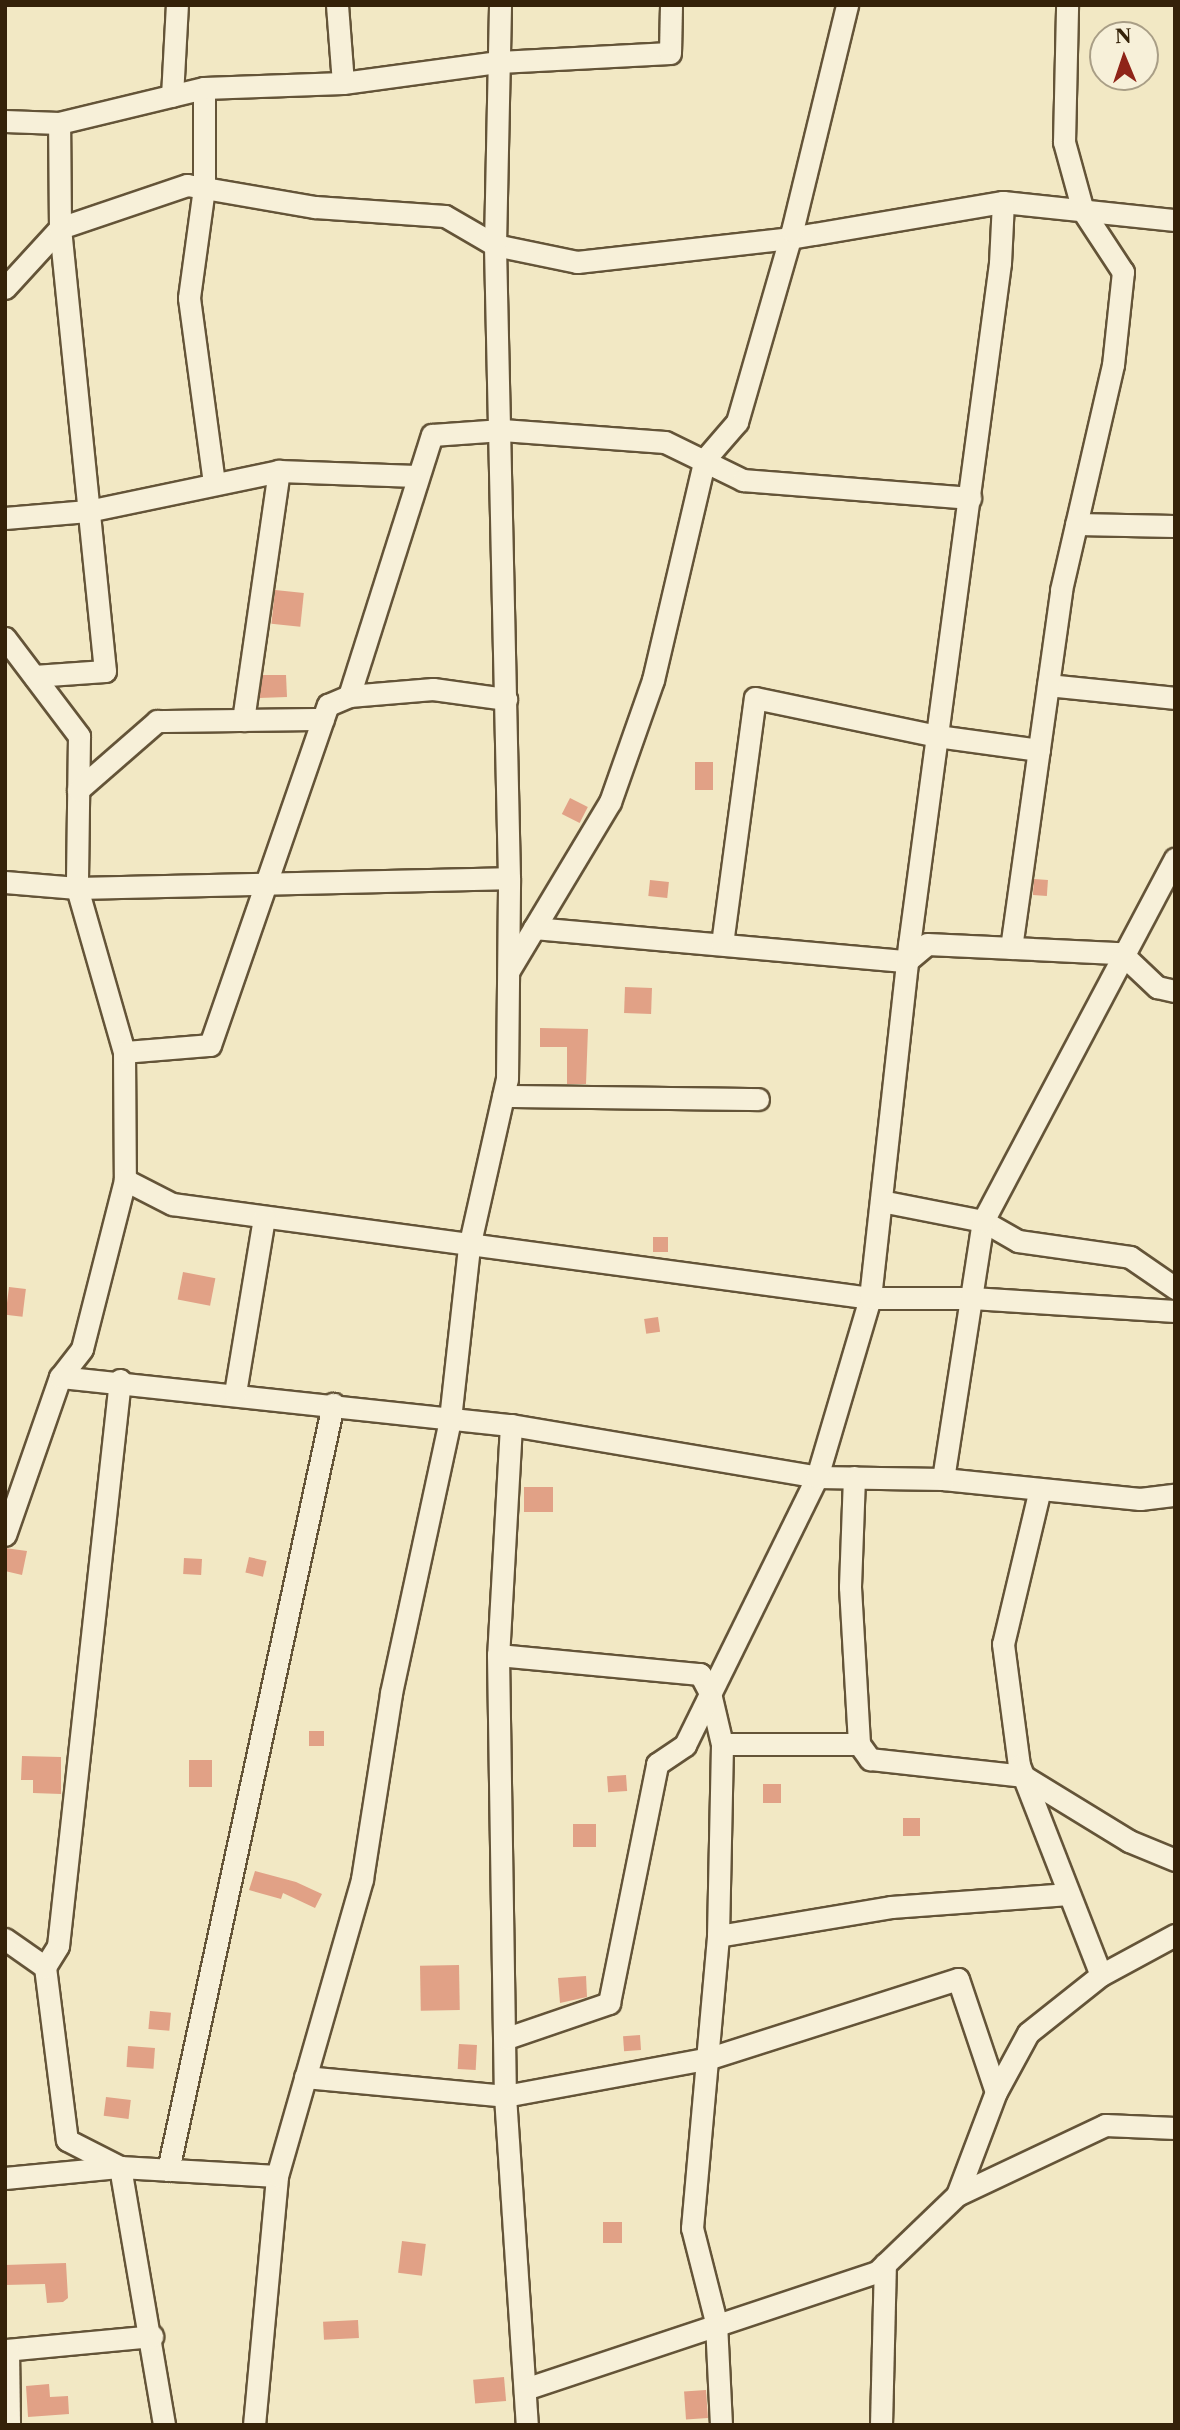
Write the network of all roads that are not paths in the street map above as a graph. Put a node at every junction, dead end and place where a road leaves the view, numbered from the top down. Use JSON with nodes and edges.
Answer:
{"nodes":[{"id":1,"x":177,"y":5,"type":"edge"},
{"id":2,"x":337,"y":5,"type":"edge"},
{"id":3,"x":500,"y":5,"type":"edge"},
{"id":4,"x":671,"y":5,"type":"edge"},
{"id":5,"x":847,"y":5,"type":"edge"},
{"id":6,"x":1067,"y":5,"type":"edge"},
{"id":7,"x":499,"y":62,"type":"junction"},
{"id":8,"x":343,"y":83,"type":"junction"},
{"id":9,"x":204,"y":88,"type":"junction"},
{"id":10,"x":172,"y":96,"type":"junction"},
{"id":11,"x":5,"y":121,"type":"edge"},
{"id":12,"x":59,"y":123,"type":"junction"},
{"id":13,"x":204,"y":188,"type":"junction"},
{"id":14,"x":1003,"y":202,"type":"junction"},
{"id":15,"x":1083,"y":211,"type":"junction"},
{"id":16,"x":1175,"y":220,"type":"edge"},
{"id":17,"x":60,"y":228,"type":"junction"},
{"id":18,"x":790,"y":238,"type":"junction"},
{"id":19,"x":495,"y":245,"type":"junction"},
{"id":20,"x":5,"y":288,"type":"edge"},
{"id":21,"x":502,"y":430,"type":"junction"},
{"id":22,"x":705,"y":459,"type":"junction"},
{"id":23,"x":279,"y":471,"type":"junction"},
{"id":24,"x":416,"y":476,"type":"junction"},
{"id":25,"x":214,"y":483,"type":"junction"},
{"id":26,"x":970,"y":498,"type":"junction"},
{"id":27,"x":88,"y":511,"type":"junction"},
{"id":28,"x":5,"y":518,"type":"edge"},
{"id":29,"x":1076,"y":524,"type":"junction"},
{"id":30,"x":1175,"y":526,"type":"edge"},
{"id":31,"x":5,"y":638,"type":"edge"},
{"id":32,"x":34,"y":677,"type":"junction"},
{"id":33,"x":1048,"y":685,"type":"junction"},
{"id":34,"x":349,"y":696,"type":"junction"},
{"id":35,"x":1175,"y":698,"type":"edge"},
{"id":36,"x":506,"y":699,"type":"junction"},
{"id":37,"x":323,"y":719,"type":"junction"},
{"id":38,"x":243,"y":720,"type":"junction"},
{"id":39,"x":937,"y":736,"type":"junction"},
{"id":40,"x":1039,"y":750,"type":"junction"},
{"id":41,"x":78,"y":790,"type":"junction"},
{"id":42,"x":1175,"y":859,"type":"edge"},
{"id":43,"x":509,"y":878,"type":"junction"},
{"id":44,"x":269,"y":881,"type":"junction"},
{"id":45,"x":5,"y":882,"type":"edge"},
{"id":46,"x":78,"y":888,"type":"junction"},
{"id":47,"x":534,"y":928,"type":"junction"},
{"id":48,"x":722,"y":944,"type":"junction"},
{"id":49,"x":1011,"y":948,"type":"junction"},
{"id":50,"x":1121,"y":953,"type":"junction"},
{"id":51,"x":907,"y":961,"type":"junction"},
{"id":52,"x":508,"y":972,"type":"junction"},
{"id":53,"x":1175,"y":991,"type":"edge"},
{"id":54,"x":124,"y":1052,"type":"junction"},
{"id":55,"x":503,"y":1096,"type":"junction"},
{"id":56,"x":758,"y":1099,"type":"dead end"},
{"id":57,"x":125,"y":1180,"type":"junction"},
{"id":58,"x":881,"y":1201,"type":"junction"},
{"id":59,"x":264,"y":1217,"type":"junction"},
{"id":60,"x":983,"y":1221,"type":"junction"},
{"id":61,"x":469,"y":1247,"type":"junction"},
{"id":62,"x":1175,"y":1287,"type":"edge"},
{"id":63,"x":972,"y":1297,"type":"junction"},
{"id":64,"x":870,"y":1298,"type":"junction"},
{"id":65,"x":1175,"y":1311,"type":"edge"},
{"id":66,"x":60,"y":1377,"type":"junction"},
{"id":67,"x":120,"y":1380,"type":"junction"},
{"id":68,"x":235,"y":1393,"type":"junction"},
{"id":69,"x":333,"y":1404,"type":"junction"},
{"id":70,"x":450,"y":1419,"type":"junction"},
{"id":71,"x":511,"y":1425,"type":"junction"},
{"id":72,"x":817,"y":1477,"type":"junction"},
{"id":73,"x":854,"y":1478,"type":"junction"},
{"id":74,"x":943,"y":1479,"type":"junction"},
{"id":75,"x":1040,"y":1489,"type":"junction"},
{"id":76,"x":1175,"y":1495,"type":"edge"},
{"id":77,"x":5,"y":1535,"type":"edge"},
{"id":78,"x":498,"y":1655,"type":"junction"},
{"id":79,"x":710,"y":1693,"type":"junction"},
{"id":80,"x":722,"y":1744,"type":"junction"},
{"id":81,"x":859,"y":1744,"type":"junction"},
{"id":82,"x":1023,"y":1776,"type":"junction"},
{"id":83,"x":1175,"y":1860,"type":"edge"},
{"id":84,"x":1069,"y":1894,"type":"junction"},
{"id":85,"x":1175,"y":1935,"type":"edge"},
{"id":86,"x":718,"y":1936,"type":"junction"},
{"id":87,"x":5,"y":1939,"type":"edge"},
{"id":88,"x":46,"y":1967,"type":"junction"},
{"id":89,"x":1101,"y":1975,"type":"junction"},
{"id":90,"x":507,"y":2038,"type":"junction"},
{"id":91,"x":709,"y":2058,"type":"junction"},
{"id":92,"x":305,"y":2077,"type":"junction"},
{"id":93,"x":996,"y":2092,"type":"junction"},
{"id":94,"x":505,"y":2096,"type":"junction"},
{"id":95,"x":1175,"y":2128,"type":"edge"},
{"id":96,"x":120,"y":2167,"type":"junction"},
{"id":97,"x":168,"y":2170,"type":"junction"},
{"id":98,"x":277,"y":2176,"type":"junction"},
{"id":99,"x":5,"y":2178,"type":"edge"},
{"id":100,"x":957,"y":2195,"type":"junction"},
{"id":101,"x":885,"y":2264,"type":"junction"},
{"id":102,"x":716,"y":2322,"type":"junction"},
{"id":103,"x":152,"y":2336,"type":"junction"},
{"id":104,"x":7,"y":2350,"type":"edge"},
{"id":105,"x":525,"y":2389,"type":"junction"},
{"id":106,"x":9,"y":2425,"type":"edge"},
{"id":107,"x":164,"y":2425,"type":"edge"},
{"id":108,"x":254,"y":2425,"type":"edge"},
{"id":109,"x":527,"y":2425,"type":"edge"},
{"id":110,"x":721,"y":2425,"type":"edge"},
{"id":111,"x":881,"y":2425,"type":"edge"}],
"edges":[{"from":1,"to":10,"type":"street"},
{"from":2,"to":8,"type":"street"},
{"from":3,"to":7,"type":"street"},
{"from":4,"to":7,"type":"street"},
{"from":5,"to":18,"type":"street"},
{"from":6,"to":15,"type":"street"},
{"from":7,"to":8,"type":"street"},
{"from":7,"to":19,"type":"street"},
{"from":8,"to":9,"type":"street"},
{"from":9,"to":10,"type":"street"},
{"from":9,"to":13,"type":"street"},
{"from":10,"to":12,"type":"street"},
{"from":11,"to":12,"type":"street"},
{"from":12,"to":17,"type":"street"},
{"from":13,"to":17,"type":"street"},
{"from":13,"to":19,"type":"street"},
{"from":13,"to":25,"type":"street"},
{"from":14,"to":15,"type":"street"},
{"from":14,"to":18,"type":"street"},
{"from":14,"to":26,"type":"street"},
{"from":15,"to":16,"type":"street"},
{"from":15,"to":29,"type":"street"},
{"from":17,"to":20,"type":"street"},
{"from":17,"to":27,"type":"street"},
{"from":18,"to":19,"type":"street"},
{"from":18,"to":22,"type":"street"},
{"from":19,"to":21,"type":"street"},
{"from":21,"to":22,"type":"street"},
{"from":21,"to":24,"type":"street"},
{"from":21,"to":36,"type":"street"},
{"from":22,"to":26,"type":"street"},
{"from":22,"to":47,"type":"street"},
{"from":23,"to":24,"type":"street"},
{"from":23,"to":25,"type":"street"},
{"from":23,"to":38,"type":"street"},
{"from":24,"to":34,"type":"street"},
{"from":25,"to":27,"type":"street"},
{"from":26,"to":39,"type":"street"},
{"from":27,"to":28,"type":"street"},
{"from":27,"to":32,"type":"street"},
{"from":29,"to":30,"type":"street"},
{"from":29,"to":33,"type":"street"},
{"from":31,"to":32,"type":"street"},
{"from":32,"to":41,"type":"street"},
{"from":33,"to":35,"type":"street"},
{"from":33,"to":40,"type":"street"},
{"from":34,"to":36,"type":"street"},
{"from":34,"to":37,"type":"street"},
{"from":36,"to":43,"type":"street"},
{"from":37,"to":38,"type":"street"},
{"from":37,"to":44,"type":"street"},
{"from":38,"to":41,"type":"street"},
{"from":39,"to":40,"type":"street"},
{"from":39,"to":48,"type":"street"},
{"from":39,"to":51,"type":"street"},
{"from":40,"to":49,"type":"street"},
{"from":41,"to":46,"type":"street"},
{"from":42,"to":50,"type":"street"},
{"from":43,"to":44,"type":"street"},
{"from":43,"to":52,"type":"street"},
{"from":44,"to":46,"type":"street"},
{"from":44,"to":54,"type":"street"},
{"from":45,"to":46,"type":"street"},
{"from":46,"to":54,"type":"street"},
{"from":47,"to":48,"type":"street"},
{"from":47,"to":52,"type":"street"},
{"from":48,"to":51,"type":"street"},
{"from":49,"to":50,"type":"street"},
{"from":49,"to":51,"type":"street"},
{"from":50,"to":53,"type":"street"},
{"from":50,"to":60,"type":"street"},
{"from":51,"to":58,"type":"street"},
{"from":52,"to":55,"type":"street"},
{"from":54,"to":57,"type":"street"},
{"from":55,"to":56,"type":"street"},
{"from":55,"to":61,"type":"street"},
{"from":57,"to":59,"type":"street"},
{"from":57,"to":66,"type":"street"},
{"from":58,"to":60,"type":"street"},
{"from":58,"to":64,"type":"street"},
{"from":59,"to":61,"type":"street"},
{"from":59,"to":68,"type":"street"},
{"from":60,"to":62,"type":"street"},
{"from":60,"to":63,"type":"street"},
{"from":61,"to":64,"type":"street"},
{"from":61,"to":70,"type":"street"},
{"from":63,"to":64,"type":"street"},
{"from":63,"to":65,"type":"street"},
{"from":63,"to":74,"type":"street"},
{"from":64,"to":72,"type":"street"},
{"from":66,"to":67,"type":"street"},
{"from":66,"to":77,"type":"street"},
{"from":67,"to":68,"type":"street"},
{"from":67,"to":88,"type":"street"},
{"from":68,"to":69,"type":"street"},
{"from":69,"to":70,"type":"street"},
{"from":69,"to":97,"type":"street"},
{"from":70,"to":71,"type":"street"},
{"from":70,"to":92,"type":"street"},
{"from":71,"to":72,"type":"street"},
{"from":71,"to":78,"type":"street"},
{"from":72,"to":73,"type":"street"},
{"from":72,"to":79,"type":"street"},
{"from":73,"to":74,"type":"street"},
{"from":73,"to":81,"type":"street"},
{"from":74,"to":75,"type":"street"},
{"from":75,"to":76,"type":"street"},
{"from":75,"to":82,"type":"street"},
{"from":78,"to":79,"type":"street"},
{"from":78,"to":90,"type":"street"},
{"from":79,"to":80,"type":"street"},
{"from":79,"to":90,"type":"street"},
{"from":80,"to":81,"type":"street"},
{"from":80,"to":86,"type":"street"},
{"from":81,"to":82,"type":"street"},
{"from":82,"to":83,"type":"street"},
{"from":82,"to":84,"type":"street"},
{"from":84,"to":86,"type":"street"},
{"from":84,"to":89,"type":"street"},
{"from":85,"to":89,"type":"street"},
{"from":86,"to":91,"type":"street"},
{"from":87,"to":88,"type":"street"},
{"from":88,"to":96,"type":"street"},
{"from":89,"to":93,"type":"street"},
{"from":90,"to":94,"type":"street"},
{"from":91,"to":93,"type":"street"},
{"from":91,"to":94,"type":"street"},
{"from":91,"to":102,"type":"street"},
{"from":92,"to":94,"type":"street"},
{"from":92,"to":98,"type":"street"},
{"from":93,"to":100,"type":"street"},
{"from":94,"to":105,"type":"street"},
{"from":95,"to":100,"type":"street"},
{"from":96,"to":97,"type":"street"},
{"from":96,"to":99,"type":"street"},
{"from":96,"to":103,"type":"street"},
{"from":97,"to":98,"type":"street"},
{"from":98,"to":108,"type":"street"},
{"from":100,"to":101,"type":"street"},
{"from":101,"to":102,"type":"street"},
{"from":101,"to":111,"type":"street"},
{"from":102,"to":105,"type":"street"},
{"from":102,"to":110,"type":"street"},
{"from":103,"to":104,"type":"street"},
{"from":103,"to":107,"type":"street"},
{"from":104,"to":106,"type":"street"},
{"from":105,"to":109,"type":"street"}]}
